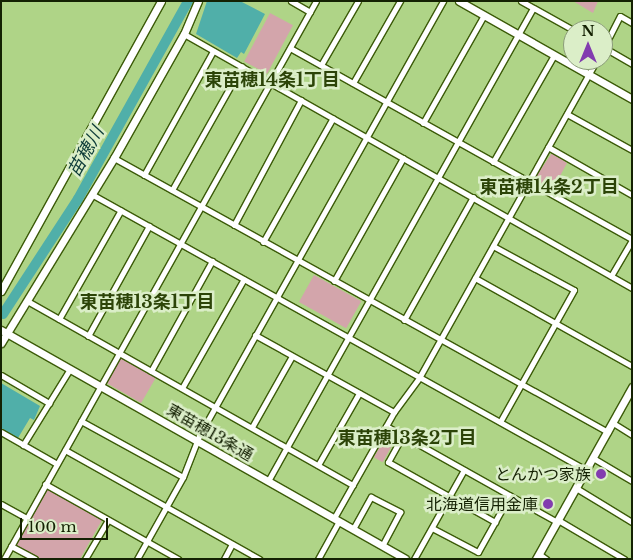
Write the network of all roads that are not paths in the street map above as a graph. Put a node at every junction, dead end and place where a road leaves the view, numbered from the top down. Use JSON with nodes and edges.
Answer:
{"nodes":[{"id":1,"x":161,"y":1,"type":"edge"},
{"id":2,"x":291,"y":1,"type":"edge"},
{"id":3,"x":316,"y":1,"type":"edge"},
{"id":4,"x":358,"y":1,"type":"edge"},
{"id":5,"x":400,"y":1,"type":"edge"},
{"id":6,"x":443,"y":1,"type":"edge"},
{"id":7,"x":459,"y":1,"type":"edge"},
{"id":8,"x":521,"y":1,"type":"edge"},
{"id":9,"x":198,"y":4,"type":"edge"},
{"id":10,"x":534,"y":8,"type":"junction"},
{"id":11,"x":310,"y":12,"type":"junction"},
{"id":12,"x":484,"y":16,"type":"junction"},
{"id":13,"x":632,"y":23,"type":"edge"},
{"id":14,"x":563,"y":24,"type":"edge"},
{"id":15,"x":613,"y":29,"type":"edge"},
{"id":16,"x":184,"y":34,"type":"junction"},
{"id":17,"x":519,"y":35,"type":"junction"},
{"id":18,"x":290,"y":48,"type":"junction"},
{"id":19,"x":213,"y":51,"type":"junction"},
{"id":20,"x":554,"y":54,"type":"junction"},
{"id":21,"x":613,"y":54,"type":"edge"},
{"id":22,"x":632,"y":64,"type":"edge"},
{"id":23,"x":321,"y":65,"type":"junction"},
{"id":24,"x":242,"y":66,"type":"junction"},
{"id":25,"x":591,"y":70,"type":"edge"},
{"id":26,"x":589,"y":74,"type":"junction"},
{"id":27,"x":270,"y":83,"type":"junction"},
{"id":28,"x":353,"y":83,"type":"junction"},
{"id":29,"x":632,"y":98,"type":"edge"},
{"id":30,"x":301,"y":100,"type":"junction"},
{"id":31,"x":386,"y":102,"type":"junction"},
{"id":32,"x":567,"y":114,"type":"junction"},
{"id":33,"x":333,"y":118,"type":"junction"},
{"id":34,"x":424,"y":123,"type":"junction"},
{"id":35,"x":367,"y":138,"type":"junction"},
{"id":36,"x":458,"y":142,"type":"junction"},
{"id":37,"x":548,"y":147,"type":"junction"},
{"id":38,"x":632,"y":150,"type":"edge"},
{"id":39,"x":114,"y":158,"type":"junction"},
{"id":40,"x":403,"y":158,"type":"junction"},
{"id":41,"x":493,"y":162,"type":"junction"},
{"id":42,"x":144,"y":175,"type":"junction"},
{"id":43,"x":438,"y":178,"type":"junction"},
{"id":44,"x":529,"y":182,"type":"junction"},
{"id":45,"x":172,"y":190,"type":"junction"},
{"id":46,"x":93,"y":195,"type":"junction"},
{"id":47,"x":632,"y":195,"type":"edge"},
{"id":48,"x":473,"y":197,"type":"junction"},
{"id":49,"x":201,"y":207,"type":"junction"},
{"id":50,"x":121,"y":210,"type":"junction"},
{"id":51,"x":509,"y":218,"type":"junction"},
{"id":52,"x":234,"y":225,"type":"junction"},
{"id":53,"x":149,"y":226,"type":"junction"},
{"id":54,"x":632,"y":240,"type":"edge"},
{"id":55,"x":263,"y":242,"type":"junction"},
{"id":56,"x":180,"y":244,"type":"junction"},
{"id":57,"x":493,"y":246,"type":"junction"},
{"id":58,"x":212,"y":261,"type":"junction"},
{"id":59,"x":298,"y":261,"type":"junction"},
{"id":60,"x":611,"y":276,"type":"junction"},
{"id":61,"x":475,"y":278,"type":"junction"},
{"id":62,"x":244,"y":279,"type":"junction"},
{"id":63,"x":334,"y":281,"type":"junction"},
{"id":64,"x":632,"y":288,"type":"edge"},
{"id":65,"x":1,"y":291,"type":"edge"},
{"id":66,"x":277,"y":297,"type":"junction"},
{"id":67,"x":369,"y":301,"type":"junction"},
{"id":68,"x":29,"y":302,"type":"junction"},
{"id":69,"x":60,"y":319,"type":"junction"},
{"id":70,"x":404,"y":320,"type":"junction"},
{"id":71,"x":556,"y":324,"type":"junction"},
{"id":72,"x":4,"y":331,"type":"edge"},
{"id":73,"x":88,"y":336,"type":"junction"},
{"id":74,"x":255,"y":336,"type":"junction"},
{"id":75,"x":348,"y":338,"type":"junction"},
{"id":76,"x":440,"y":340,"type":"junction"},
{"id":77,"x":1,"y":343,"type":"edge"},
{"id":78,"x":118,"y":353,"type":"junction"},
{"id":79,"x":292,"y":356,"type":"junction"},
{"id":80,"x":632,"y":366,"type":"edge"},
{"id":81,"x":70,"y":368,"type":"junction"},
{"id":82,"x":151,"y":371,"type":"junction"},
{"id":83,"x":1,"y":375,"type":"edge"},
{"id":84,"x":327,"y":376,"type":"junction"},
{"id":85,"x":420,"y":378,"type":"junction"},
{"id":86,"x":521,"y":385,"type":"junction"},
{"id":87,"x":100,"y":386,"type":"junction"},
{"id":88,"x":632,"y":386,"type":"edge"},
{"id":89,"x":182,"y":388,"type":"junction"},
{"id":90,"x":359,"y":393,"type":"junction"},
{"id":91,"x":49,"y":403,"type":"junction"},
{"id":92,"x":215,"y":408,"type":"junction"},
{"id":93,"x":394,"y":412,"type":"junction"},
{"id":94,"x":81,"y":421,"type":"junction"},
{"id":95,"x":500,"y":422,"type":"junction"},
{"id":96,"x":613,"y":424,"type":"junction"},
{"id":97,"x":386,"y":426,"type":"junction"},
{"id":98,"x":252,"y":427,"type":"junction"},
{"id":99,"x":1,"y":432,"type":"edge"},
{"id":100,"x":608,"y":432,"type":"junction"},
{"id":101,"x":403,"y":435,"type":"junction"},
{"id":102,"x":632,"y":435,"type":"edge"},
{"id":103,"x":197,"y":440,"type":"junction"},
{"id":104,"x":24,"y":445,"type":"junction"},
{"id":105,"x":286,"y":447,"type":"junction"},
{"id":106,"x":65,"y":450,"type":"junction"},
{"id":107,"x":593,"y":458,"type":"junction"},
{"id":108,"x":57,"y":464,"type":"junction"},
{"id":109,"x":318,"y":465,"type":"junction"},
{"id":110,"x":464,"y":470,"type":"junction"},
{"id":111,"x":586,"y":470,"type":"junction"},
{"id":112,"x":183,"y":477,"type":"junction"},
{"id":113,"x":268,"y":481,"type":"junction"},
{"id":114,"x":632,"y":481,"type":"edge"},
{"id":115,"x":45,"y":484,"type":"junction"},
{"id":116,"x":353,"y":485,"type":"junction"},
{"id":117,"x":576,"y":488,"type":"junction"},
{"id":118,"x":510,"y":495,"type":"junction"},
{"id":119,"x":449,"y":496,"type":"junction"},
{"id":120,"x":1,"y":504,"type":"edge"},
{"id":121,"x":167,"y":507,"type":"junction"},
{"id":122,"x":26,"y":518,"type":"junction"},
{"id":123,"x":108,"y":520,"type":"junction"},
{"id":124,"x":336,"y":520,"type":"junction"},
{"id":125,"x":558,"y":521,"type":"junction"},
{"id":126,"x":495,"y":522,"type":"junction"},
{"id":127,"x":632,"y":522,"type":"edge"},
{"id":128,"x":432,"y":528,"type":"junction"},
{"id":129,"x":353,"y":529,"type":"junction"},
{"id":130,"x":148,"y":542,"type":"junction"},
{"id":131,"x":232,"y":544,"type":"junction"},
{"id":132,"x":11,"y":546,"type":"junction"},
{"id":133,"x":382,"y":546,"type":"junction"},
{"id":134,"x":537,"y":556,"type":"edge"},
{"id":135,"x":319,"y":557,"type":"edge"},
{"id":136,"x":4,"y":559,"type":"edge"},
{"id":137,"x":36,"y":559,"type":"edge"},
{"id":138,"x":85,"y":559,"type":"edge"},
{"id":139,"x":137,"y":559,"type":"edge"},
{"id":140,"x":178,"y":559,"type":"edge"},
{"id":141,"x":224,"y":559,"type":"edge"},
{"id":142,"x":259,"y":559,"type":"edge"},
{"id":143,"x":327,"y":559,"type":"edge"},
{"id":144,"x":405,"y":559,"type":"edge"},
{"id":145,"x":414,"y":559,"type":"edge"},
{"id":146,"x":546,"y":559,"type":"edge"},
{"id":147,"x":624,"y":559,"type":"edge"}],
"edges":[{"from":1,"to":65,"type":"street"},
{"from":2,"to":11,"type":"street"},
{"from":3,"to":11,"type":"street"},
{"from":4,"to":23,"type":"street"},
{"from":5,"to":28,"type":"street"},
{"from":6,"to":31,"type":"street"},
{"from":7,"to":12,"type":"street"},
{"from":8,"to":10,"type":"street"},
{"from":9,"to":16,"type":"street"},
{"from":10,"to":14,"type":"street"},
{"from":10,"to":17,"type":"street"},
{"from":11,"to":18,"type":"street"},
{"from":12,"to":17,"type":"street"},
{"from":12,"to":34,"type":"street"},
{"from":13,"to":15,"type":"street"},
{"from":16,"to":19,"type":"street"},
{"from":16,"to":39,"type":"street"},
{"from":17,"to":20,"type":"street"},
{"from":17,"to":36,"type":"street"},
{"from":18,"to":23,"type":"street"},
{"from":18,"to":27,"type":"street"},
{"from":19,"to":24,"type":"street"},
{"from":19,"to":42,"type":"street"},
{"from":20,"to":26,"type":"street"},
{"from":20,"to":41,"type":"street"},
{"from":21,"to":22,"type":"street"},
{"from":23,"to":28,"type":"street"},
{"from":24,"to":27,"type":"street"},
{"from":24,"to":45,"type":"street"},
{"from":25,"to":26,"type":"street"},
{"from":26,"to":29,"type":"street"},
{"from":26,"to":32,"type":"street"},
{"from":27,"to":30,"type":"street"},
{"from":27,"to":49,"type":"street"},
{"from":28,"to":31,"type":"street"},
{"from":30,"to":33,"type":"street"},
{"from":30,"to":52,"type":"street"},
{"from":31,"to":34,"type":"street"},
{"from":31,"to":35,"type":"street"},
{"from":32,"to":37,"type":"street"},
{"from":32,"to":38,"type":"street"},
{"from":33,"to":35,"type":"street"},
{"from":33,"to":55,"type":"street"},
{"from":34,"to":36,"type":"street"},
{"from":35,"to":40,"type":"street"},
{"from":35,"to":59,"type":"street"},
{"from":36,"to":41,"type":"street"},
{"from":36,"to":43,"type":"street"},
{"from":37,"to":44,"type":"street"},
{"from":37,"to":47,"type":"street"},
{"from":39,"to":42,"type":"street"},
{"from":39,"to":46,"type":"street"},
{"from":40,"to":43,"type":"street"},
{"from":40,"to":63,"type":"street"},
{"from":41,"to":44,"type":"street"},
{"from":42,"to":45,"type":"street"},
{"from":43,"to":48,"type":"street"},
{"from":43,"to":67,"type":"street"},
{"from":44,"to":51,"type":"street"},
{"from":44,"to":54,"type":"street"},
{"from":45,"to":49,"type":"street"},
{"from":46,"to":50,"type":"street"},
{"from":46,"to":68,"type":"street"},
{"from":48,"to":51,"type":"street"},
{"from":48,"to":70,"type":"street"},
{"from":49,"to":52,"type":"street"},
{"from":49,"to":56,"type":"street"},
{"from":50,"to":53,"type":"street"},
{"from":50,"to":69,"type":"street"},
{"from":51,"to":57,"type":"street"},
{"from":51,"to":60,"type":"street"},
{"from":52,"to":55,"type":"street"},
{"from":53,"to":56,"type":"street"},
{"from":53,"to":73,"type":"street"},
{"from":54,"to":60,"type":"street"},
{"from":55,"to":59,"type":"street"},
{"from":56,"to":58,"type":"street"},
{"from":56,"to":78,"type":"street"},
{"from":57,"to":61,"type":"street"},
{"from":57,"to":71,"type":"street"},
{"from":58,"to":62,"type":"street"},
{"from":58,"to":82,"type":"street"},
{"from":59,"to":63,"type":"street"},
{"from":59,"to":66,"type":"street"},
{"from":60,"to":64,"type":"street"},
{"from":61,"to":71,"type":"street"},
{"from":61,"to":76,"type":"street"},
{"from":62,"to":66,"type":"street"},
{"from":62,"to":89,"type":"street"},
{"from":63,"to":67,"type":"street"},
{"from":66,"to":74,"type":"street"},
{"from":66,"to":75,"type":"street"},
{"from":67,"to":70,"type":"street"},
{"from":67,"to":75,"type":"street"},
{"from":68,"to":69,"type":"street"},
{"from":68,"to":72,"type":"street"},
{"from":69,"to":73,"type":"street"},
{"from":70,"to":76,"type":"street"},
{"from":71,"to":80,"type":"street"},
{"from":71,"to":86,"type":"street"},
{"from":72,"to":77,"type":"street"},
{"from":72,"to":81,"type":"street","name":"東苗穂13条通"},
{"from":73,"to":78,"type":"street"},
{"from":74,"to":79,"type":"street"},
{"from":74,"to":92,"type":"street"},
{"from":75,"to":84,"type":"street"},
{"from":75,"to":85,"type":"street"},
{"from":76,"to":85,"type":"street"},
{"from":76,"to":86,"type":"street"},
{"from":78,"to":82,"type":"street"},
{"from":78,"to":87,"type":"street"},
{"from":79,"to":84,"type":"street"},
{"from":79,"to":98,"type":"street"},
{"from":81,"to":87,"type":"street","name":"東苗穂13条通"},
{"from":81,"to":91,"type":"street"},
{"from":82,"to":89,"type":"street"},
{"from":83,"to":91,"type":"street"},
{"from":84,"to":90,"type":"street"},
{"from":84,"to":105,"type":"street"},
{"from":85,"to":93,"type":"street"},
{"from":85,"to":95,"type":"street"},
{"from":86,"to":95,"type":"street"},
{"from":86,"to":100,"type":"street"},
{"from":87,"to":94,"type":"street"},
{"from":87,"to":103,"type":"street","name":"東苗穂13条通"},
{"from":88,"to":96,"type":"street"},
{"from":89,"to":92,"type":"street"},
{"from":90,"to":93,"type":"street"},
{"from":90,"to":109,"type":"street"},
{"from":91,"to":104,"type":"street"},
{"from":92,"to":98,"type":"street"},
{"from":92,"to":103,"type":"street"},
{"from":93,"to":97,"type":"street"},
{"from":94,"to":106,"type":"street"},
{"from":94,"to":112,"type":"street"},
{"from":95,"to":111,"type":"street"},
{"from":96,"to":100,"type":"street"},
{"from":96,"to":102,"type":"street"},
{"from":97,"to":101,"type":"street"},
{"from":97,"to":116,"type":"street"},
{"from":98,"to":105,"type":"street"},
{"from":99,"to":104,"type":"street"},
{"from":100,"to":107,"type":"street"},
{"from":101,"to":110,"type":"street"},
{"from":101,"to":119,"type":"street"},
{"from":103,"to":112,"type":"street"},
{"from":103,"to":113,"type":"street","name":"東苗穂13条通"},
{"from":104,"to":108,"type":"street"},
{"from":105,"to":109,"type":"street"},
{"from":105,"to":113,"type":"street"},
{"from":106,"to":108,"type":"street"},
{"from":106,"to":121,"type":"street"},
{"from":107,"to":111,"type":"street"},
{"from":107,"to":114,"type":"street"},
{"from":108,"to":115,"type":"street"},
{"from":109,"to":116,"type":"street"},
{"from":110,"to":118,"type":"street"},
{"from":110,"to":119,"type":"street"},
{"from":111,"to":117,"type":"street"},
{"from":112,"to":121,"type":"street"},
{"from":113,"to":124,"type":"street","name":"東苗穂13条通"},
{"from":115,"to":122,"type":"street"},
{"from":115,"to":123,"type":"street"},
{"from":116,"to":124,"type":"street"},
{"from":117,"to":125,"type":"street"},
{"from":117,"to":127,"type":"street"},
{"from":118,"to":125,"type":"street"},
{"from":118,"to":126,"type":"street"},
{"from":119,"to":126,"type":"street"},
{"from":119,"to":128,"type":"street"},
{"from":120,"to":122,"type":"street"},
{"from":121,"to":130,"type":"street"},
{"from":121,"to":131,"type":"street"},
{"from":122,"to":132,"type":"street"},
{"from":123,"to":130,"type":"street"},
{"from":123,"to":138,"type":"street"},
{"from":124,"to":129,"type":"street","name":"東苗穂13条通"},
{"from":124,"to":135,"type":"street"},
{"from":125,"to":134,"type":"street"},
{"from":125,"to":147,"type":"street"},
{"from":126,"to":128,"type":"street"},
{"from":128,"to":145,"type":"street"},
{"from":129,"to":133,"type":"street","name":"東苗穂13条通"},
{"from":129,"to":133,"type":"street"},
{"from":130,"to":139,"type":"street"},
{"from":130,"to":140,"type":"street"},
{"from":131,"to":141,"type":"street"},
{"from":131,"to":142,"type":"street"},
{"from":132,"to":136,"type":"street"},
{"from":132,"to":137,"type":"street"},
{"from":133,"to":144,"type":"street","name":"東苗穂13条通"},
{"from":134,"to":146,"type":"street"},
{"from":135,"to":143,"type":"street"}]}
